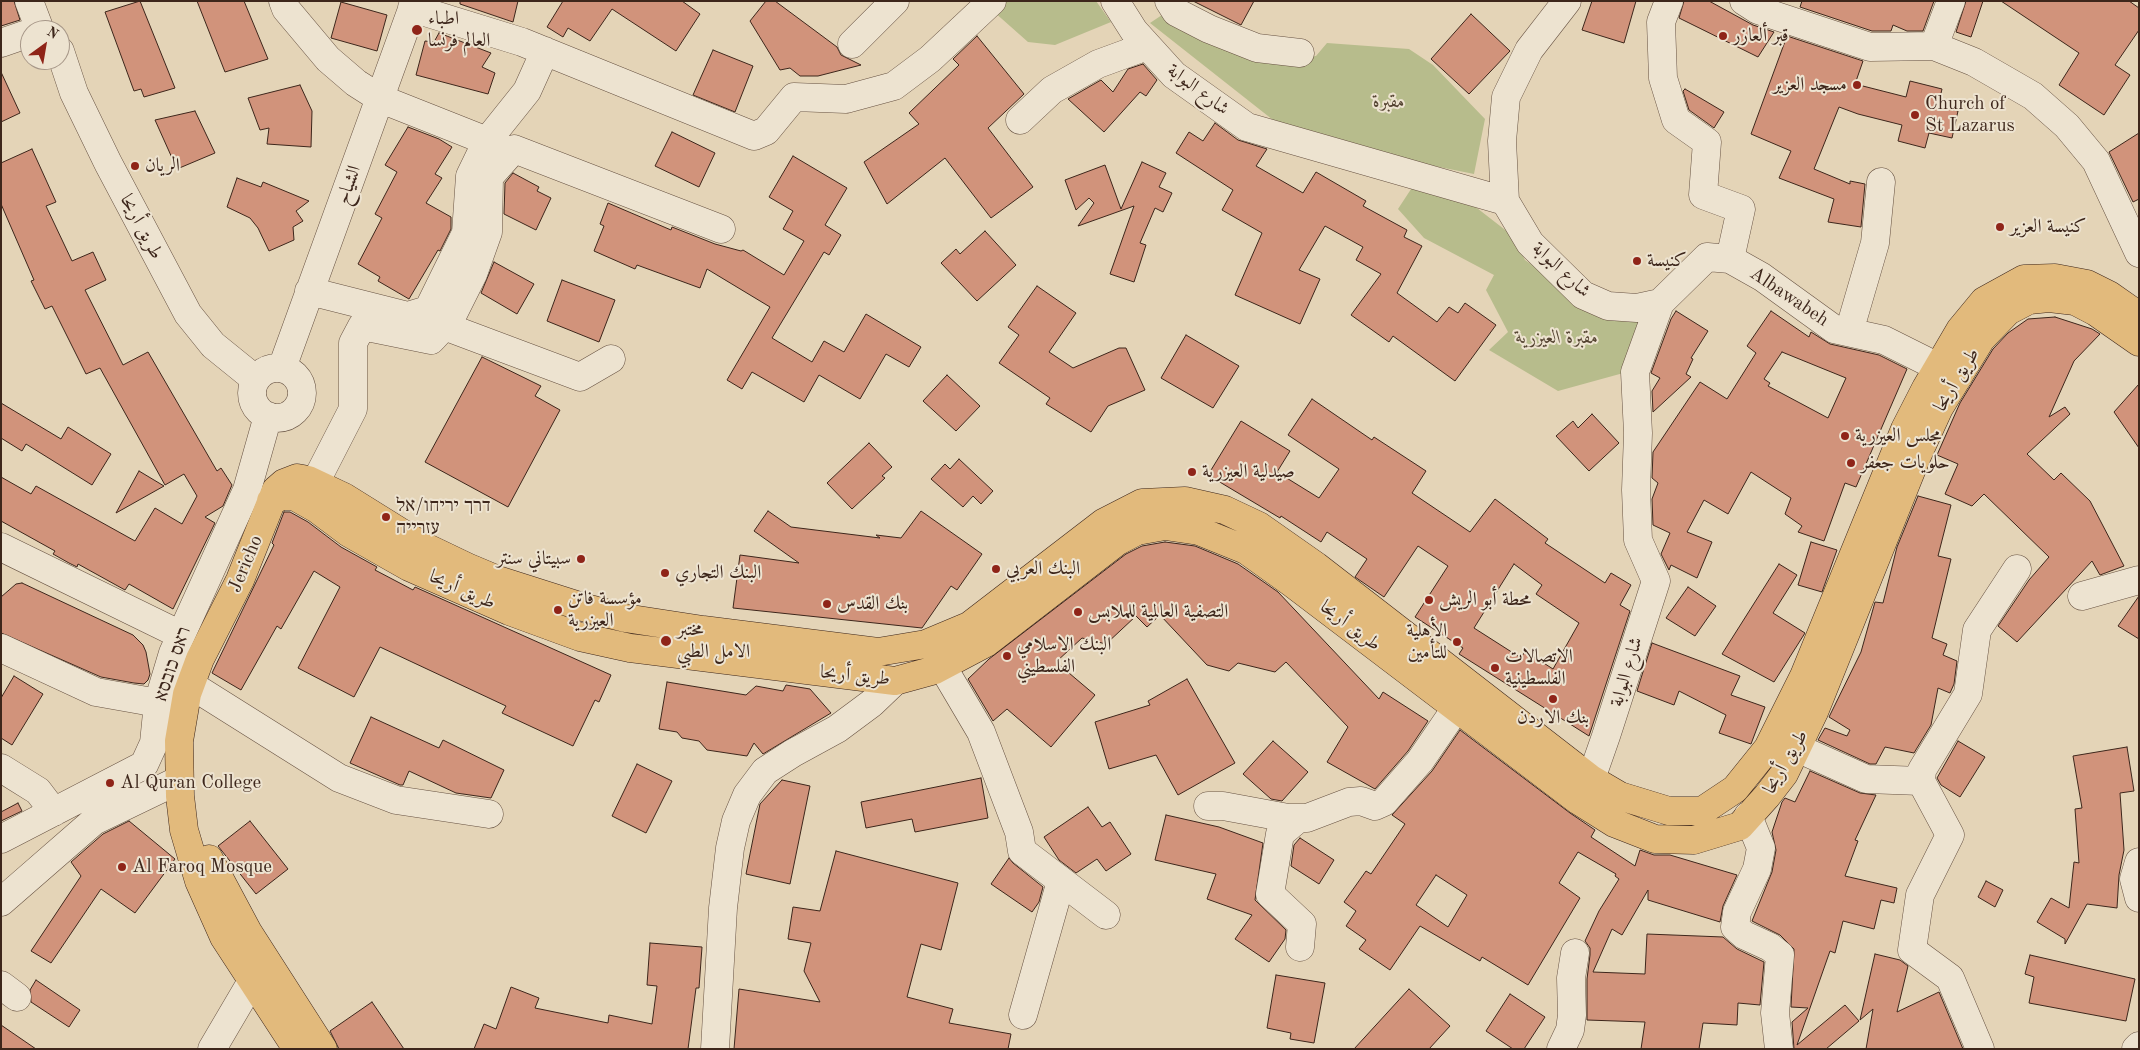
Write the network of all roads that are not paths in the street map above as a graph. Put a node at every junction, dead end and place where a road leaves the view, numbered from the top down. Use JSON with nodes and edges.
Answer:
{"nodes":[{"id":1,"x":30,"y":1,"type":"edge"},
{"id":2,"x":47,"y":1,"type":"edge"},
{"id":3,"x":282,"y":1,"type":"edge"},
{"id":4,"x":895,"y":1,"type":"edge"},
{"id":5,"x":992,"y":1,"type":"edge"},
{"id":6,"x":1116,"y":1,"type":"edge"},
{"id":7,"x":1169,"y":1,"type":"edge"},
{"id":8,"x":1567,"y":1,"type":"edge"},
{"id":9,"x":1668,"y":1,"type":"edge"},
{"id":10,"x":1744,"y":1,"type":"edge"},
{"id":11,"x":1951,"y":1,"type":"edge"},
{"id":12,"x":414,"y":4,"type":"edge"},
{"id":13,"x":37,"y":20,"type":"edge"},
{"id":14,"x":42,"y":20,"type":"edge"},
{"id":15,"x":20,"y":37,"type":"edge"},
{"id":16,"x":1,"y":43,"type":"edge"},
{"id":17,"x":852,"y":44,"type":"dead end"},
{"id":18,"x":1147,"y":46,"type":"junction"},
{"id":19,"x":1934,"y":46,"type":"junction"},
{"id":20,"x":545,"y":51,"type":"junction"},
{"id":21,"x":1300,"y":53,"type":"dead end"},
{"id":22,"x":61,"y":70,"type":"edge"},
{"id":23,"x":66,"y":70,"type":"edge"},
{"id":24,"x":74,"y":93,"type":"junction"},
{"id":25,"x":380,"y":99,"type":"junction"},
{"id":26,"x":1020,"y":120,"type":"dead end"},
{"id":27,"x":487,"y":141,"type":"junction"},
{"id":28,"x":1881,"y":182,"type":"dead end"},
{"id":29,"x":1506,"y":201,"type":"junction"},
{"id":30,"x":720,"y":230,"type":"dead end"},
{"id":31,"x":2139,"y":253,"type":"edge"},
{"id":32,"x":1730,"y":259,"type":"junction"},
{"id":33,"x":309,"y":291,"type":"junction"},
{"id":34,"x":1660,"y":303,"type":"junction"},
{"id":35,"x":2139,"y":316,"type":"edge"},
{"id":36,"x":444,"y":326,"type":"junction"},
{"id":37,"x":1849,"y":332,"type":"junction"},
{"id":38,"x":2139,"y":342,"type":"edge"},
{"id":39,"x":611,"y":359,"type":"dead end"},
{"id":40,"x":282,"y":368,"type":"junction"},
{"id":41,"x":1948,"y":372,"type":"junction"},
{"id":42,"x":255,"y":379,"type":"junction"},
{"id":43,"x":268,"y":416,"type":"junction"},
{"id":44,"x":315,"y":483,"type":"junction"},
{"id":45,"x":271,"y":501,"type":"junction"},
{"id":46,"x":1,"y":546,"type":"edge"},
{"id":47,"x":415,"y":556,"type":"junction"},
{"id":48,"x":2017,"y":569,"type":"dead end"},
{"id":49,"x":2139,"y":580,"type":"edge"},
{"id":50,"x":2082,"y":596,"type":"dead end"},
{"id":51,"x":181,"y":635,"type":"junction"},
{"id":52,"x":1,"y":648,"type":"edge"},
{"id":53,"x":848,"y":648,"type":"junction"},
{"id":54,"x":942,"y":666,"type":"junction"},
{"id":55,"x":846,"y":676,"type":"junction"},
{"id":56,"x":895,"y":681,"type":"junction"},
{"id":57,"x":190,"y":685,"type":"junction"},
{"id":58,"x":158,"y":703,"type":"junction"},
{"id":59,"x":1457,"y":707,"type":"junction"},
{"id":60,"x":1797,"y":748,"type":"junction"},
{"id":61,"x":1,"y":768,"type":"edge"},
{"id":62,"x":1921,"y":782,"type":"junction"},
{"id":63,"x":180,"y":788,"type":"junction"},
{"id":64,"x":1585,"y":790,"type":"junction"},
{"id":65,"x":1208,"y":806,"type":"dead end"},
{"id":66,"x":54,"y":812,"type":"junction"},
{"id":67,"x":489,"y":814,"type":"dead end"},
{"id":68,"x":1748,"y":816,"type":"junction"},
{"id":69,"x":1299,"y":818,"type":"junction"},
{"id":70,"x":1,"y":839,"type":"edge"},
{"id":71,"x":2139,"y":862,"type":"edge"},
{"id":72,"x":1061,"y":881,"type":"junction"},
{"id":73,"x":2139,"y":898,"type":"edge"},
{"id":74,"x":1,"y":902,"type":"edge"},
{"id":75,"x":1106,"y":915,"type":"dead end"},
{"id":76,"x":1300,"y":947,"type":"dead end"},
{"id":77,"x":1575,"y":953,"type":"dead end"},
{"id":78,"x":252,"y":981,"type":"junction"},
{"id":79,"x":1023,"y":1015,"type":"dead end"},
{"id":80,"x":2139,"y":1046,"type":"edge"},
{"id":81,"x":212,"y":1049,"type":"edge"},
{"id":82,"x":297,"y":1049,"type":"edge"},
{"id":83,"x":323,"y":1049,"type":"edge"},
{"id":84,"x":715,"y":1049,"type":"edge"},
{"id":85,"x":1561,"y":1049,"type":"edge"},
{"id":86,"x":1779,"y":1049,"type":"edge"},
{"id":87,"x":1980,"y":1049,"type":"edge"},
{"id":88,"x":2136,"y":1049,"type":"edge"}],
"edges":[{"from":1,"to":13,"type":"street"},
{"from":2,"to":14,"type":"street"},
{"from":3,"to":25,"type":"street"},
{"from":4,"to":17,"type":"street"},
{"from":5,"to":20,"type":"street"},
{"from":6,"to":18,"type":"street","name":"شارع البوابة"},
{"from":7,"to":21,"type":"street"},
{"from":8,"to":29,"type":"street"},
{"from":9,"to":32,"type":"street"},
{"from":10,"to":19,"type":"street"},
{"from":11,"to":19,"type":"street"},
{"from":12,"to":20,"type":"street"},
{"from":12,"to":25,"type":"street","name":"الشياح"},
{"from":15,"to":16,"type":"street"},
{"from":18,"to":26,"type":"street"},
{"from":18,"to":29,"type":"street","name":"شارع البوابة"},
{"from":19,"to":31,"type":"street"},
{"from":20,"to":27,"type":"street"},
{"from":22,"to":24,"type":"street"},
{"from":23,"to":24,"type":"street","name":"طريق أريحا"},
{"from":24,"to":42,"type":"street","name":"طريق أريحا"},
{"from":25,"to":27,"type":"street"},
{"from":25,"to":33,"type":"street","name":"الشياح"},
{"from":27,"to":33,"type":"street"},
{"from":28,"to":37,"type":"street"},
{"from":29,"to":34,"type":"street","name":"شارع البوابة"},
{"from":30,"to":36,"type":"street"},
{"from":32,"to":34,"type":"street","name":"Albawabeh"},
{"from":32,"to":37,"type":"street","name":"Albawabeh"},
{"from":33,"to":40,"type":"street","name":"الشياح"},
{"from":34,"to":64,"type":"street","name":"شارع البوابة"},
{"from":35,"to":41,"type":"main road","name":"طريق أريحا"},
{"from":36,"to":39,"type":"street"},
{"from":36,"to":44,"type":"street"},
{"from":37,"to":41,"type":"street","name":"Albawabeh"},
{"from":38,"to":41,"type":"main road","name":"طريق أريحا"},
{"from":40,"to":42,"type":"street"},
{"from":40,"to":43,"type":"street"},
{"from":41,"to":60,"type":"main road","name":"طريق أريحا"},
{"from":41,"to":64,"type":"main road","name":"طريق أريحا"},
{"from":42,"to":43,"type":"street"},
{"from":43,"to":51,"type":"street","name":"ראס כובסא"},
{"from":44,"to":45,"type":"main road","name":"Jericho"},
{"from":44,"to":47,"type":"main road","name":"Jericho"},
{"from":45,"to":47,"type":"main road","name":"طريق أريحا"},
{"from":45,"to":57,"type":"main road","name":"Jericho"},
{"from":46,"to":51,"type":"street"},
{"from":47,"to":53,"type":"main road","name":"طريق أريحا"},
{"from":47,"to":55,"type":"main road","name":"طريق أريحا"},
{"from":48,"to":62,"type":"street"},
{"from":49,"to":50,"type":"street"},
{"from":51,"to":58,"type":"street","name":"ראס כובסא"},
{"from":52,"to":58,"type":"street"},
{"from":53,"to":55,"type":"main road"},
{"from":53,"to":64,"type":"main road","name":"طريق أريحا"},
{"from":54,"to":56,"type":"main road","name":"طريق أريحا"},
{"from":54,"to":59,"type":"main road","name":"طريق أريحا"},
{"from":54,"to":72,"type":"street"},
{"from":55,"to":56,"type":"main road","name":"طريق أريحا"},
{"from":56,"to":84,"type":"street"},
{"from":57,"to":63,"type":"main road","name":"Jericho"},
{"from":57,"to":67,"type":"street"},
{"from":58,"to":66,"type":"street","name":"ראס כובסא"},
{"from":59,"to":64,"type":"main road","name":"طريق أريحا"},
{"from":59,"to":69,"type":"street"},
{"from":60,"to":62,"type":"street"},
{"from":60,"to":68,"type":"main road","name":"طريق أريحا"},
{"from":61,"to":66,"type":"street"},
{"from":62,"to":87,"type":"street"},
{"from":63,"to":74,"type":"street"},
{"from":63,"to":78,"type":"main road","name":"Jericho"},
{"from":63,"to":83,"type":"main road"},
{"from":64,"to":68,"type":"main road","name":"طريق أريحا"},
{"from":65,"to":69,"type":"street"},
{"from":66,"to":70,"type":"street","name":"ראס כובסא"},
{"from":68,"to":86,"type":"street"},
{"from":69,"to":76,"type":"street"},
{"from":71,"to":73,"type":"street"},
{"from":72,"to":75,"type":"street"},
{"from":72,"to":79,"type":"street"},
{"from":77,"to":85,"type":"street"},
{"from":78,"to":81,"type":"street"},
{"from":78,"to":82,"type":"main road","name":"Jericho"},
{"from":80,"to":88,"type":"street"}]}
